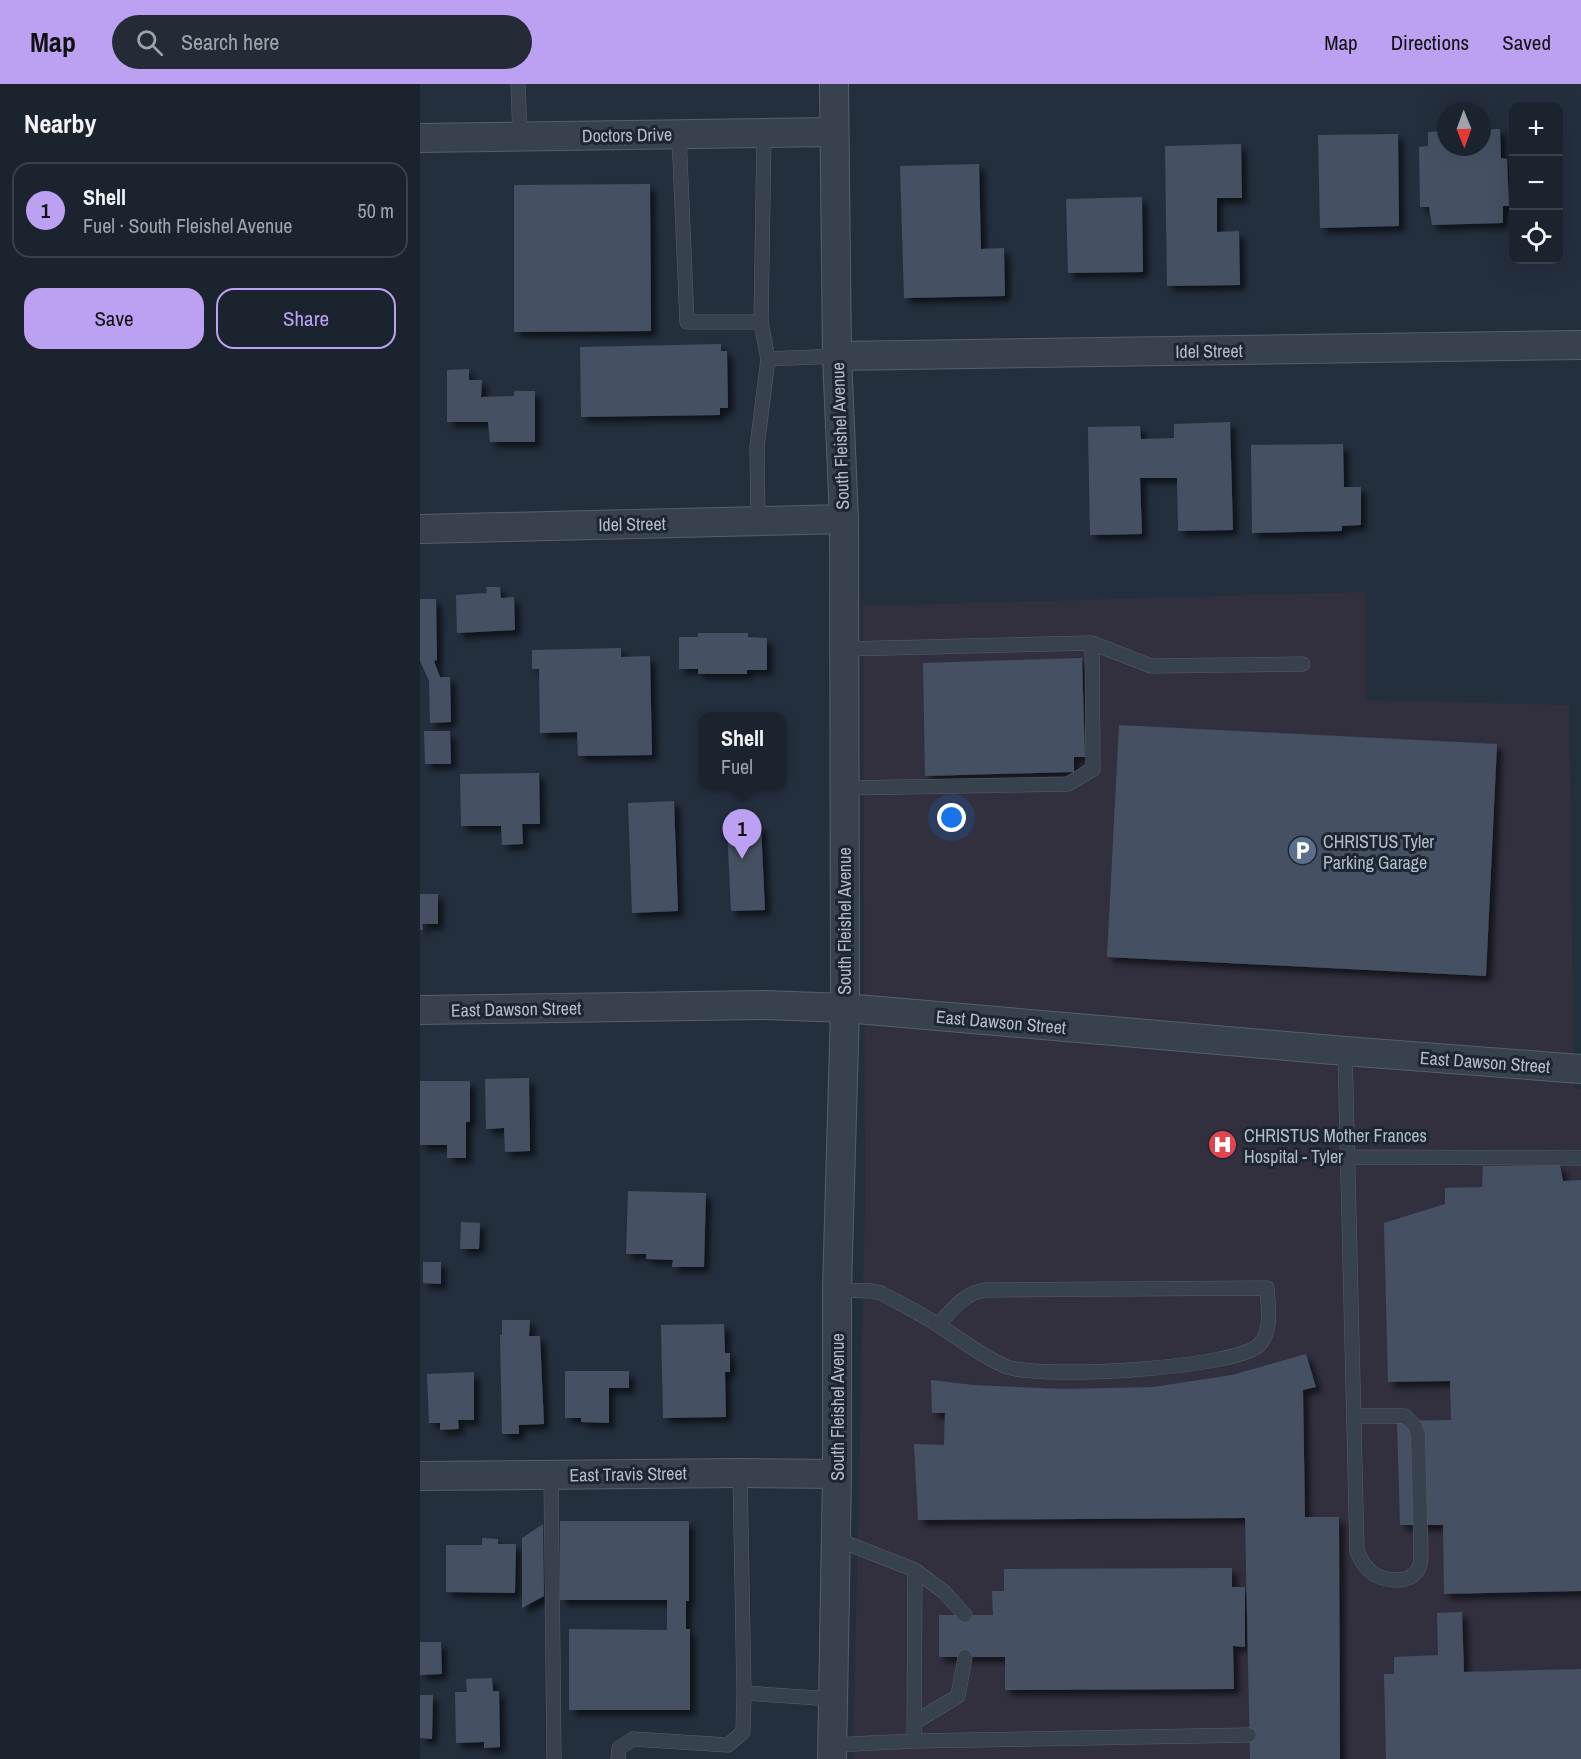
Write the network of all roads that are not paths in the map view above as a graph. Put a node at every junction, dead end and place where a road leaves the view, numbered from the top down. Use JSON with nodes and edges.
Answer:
{"nodes":[{"id":1,"x":518,"y":84,"type":"edge"},
{"id":2,"x":834,"y":84,"type":"edge"},
{"id":3,"x":834,"y":132,"type":"junction"},
{"id":4,"x":764,"y":134,"type":"junction"},
{"id":5,"x":679,"y":135,"type":"junction"},
{"id":6,"x":520,"y":136,"type":"junction"},
{"id":7,"x":420,"y":138,"type":"edge"},
{"id":8,"x":761,"y":322,"type":"junction"},
{"id":9,"x":1581,"y":345,"type":"edge"},
{"id":10,"x":837,"y":356,"type":"junction"},
{"id":11,"x":768,"y":359,"type":"junction"},
{"id":12,"x":844,"y":519,"type":"junction"},
{"id":13,"x":758,"y":521,"type":"junction"},
{"id":14,"x":420,"y":529,"type":"edge"},
{"id":15,"x":1092,"y":643,"type":"junction"},
{"id":16,"x":844,"y":649,"type":"junction"},
{"id":17,"x":1303,"y":664,"type":"dead end"},
{"id":18,"x":844,"y":788,"type":"junction"},
{"id":19,"x":845,"y":1008,"type":"junction"},
{"id":20,"x":420,"y":1010,"type":"edge"},
{"id":21,"x":1345,"y":1051,"type":"junction"},
{"id":22,"x":1581,"y":1069,"type":"edge"},
{"id":23,"x":1347,"y":1157,"type":"junction"},
{"id":24,"x":1581,"y":1158,"type":"edge"},
{"id":25,"x":837,"y":1290,"type":"junction"},
{"id":26,"x":938,"y":1324,"type":"junction"},
{"id":27,"x":1354,"y":1416,"type":"junction"},
{"id":28,"x":740,"y":1473,"type":"junction"},
{"id":29,"x":551,"y":1474,"type":"junction"},
{"id":30,"x":837,"y":1474,"type":"junction"},
{"id":31,"x":420,"y":1476,"type":"edge"},
{"id":32,"x":836,"y":1539,"type":"junction"},
{"id":33,"x":915,"y":1570,"type":"junction"},
{"id":34,"x":965,"y":1615,"type":"dead end"},
{"id":35,"x":965,"y":1658,"type":"dead end"},
{"id":36,"x":744,"y":1694,"type":"junction"},
{"id":37,"x":833,"y":1699,"type":"junction"},
{"id":38,"x":915,"y":1722,"type":"junction"},
{"id":39,"x":1250,"y":1735,"type":"dead end"},
{"id":40,"x":914,"y":1741,"type":"junction"},
{"id":41,"x":832,"y":1752,"type":"edge"},
{"id":42,"x":555,"y":1759,"type":"edge"},
{"id":43,"x":618,"y":1759,"type":"edge"}],
"edges":[{"from":1,"to":6,"type":"lane"},
{"from":2,"to":3,"type":"street","name":"South Fleishel Avenue"},
{"from":3,"to":4,"type":"street","name":"Doctors Drive"},
{"from":3,"to":10,"type":"street","name":"South Fleishel Avenue"},
{"from":4,"to":5,"type":"street","name":"Doctors Drive"},
{"from":4,"to":8,"type":"lane"},
{"from":5,"to":6,"type":"street","name":"Doctors Drive"},
{"from":5,"to":8,"type":"lane"},
{"from":6,"to":7,"type":"street","name":"Doctors Drive"},
{"from":8,"to":11,"type":"lane"},
{"from":9,"to":10,"type":"street","name":"Idel Street"},
{"from":10,"to":11,"type":"lane"},
{"from":10,"to":12,"type":"street","name":"South Fleishel Avenue"},
{"from":11,"to":13,"type":"lane"},
{"from":12,"to":13,"type":"street","name":"Idel Street"},
{"from":12,"to":16,"type":"street","name":"South Fleishel Avenue"},
{"from":13,"to":14,"type":"street","name":"Idel Street"},
{"from":15,"to":16,"type":"lane"},
{"from":15,"to":17,"type":"lane"},
{"from":15,"to":18,"type":"lane"},
{"from":16,"to":18,"type":"street","name":"South Fleishel Avenue"},
{"from":18,"to":19,"type":"street","name":"South Fleishel Avenue"},
{"from":19,"to":20,"type":"street","name":"East Dawson Street"},
{"from":19,"to":21,"type":"street","name":"East Dawson Street"},
{"from":19,"to":25,"type":"street","name":"South Fleishel Avenue"},
{"from":21,"to":22,"type":"street","name":"East Dawson Street"},
{"from":21,"to":23,"type":"lane"},
{"from":23,"to":24,"type":"lane"},
{"from":23,"to":27,"type":"lane"},
{"from":25,"to":26,"type":"lane"},
{"from":25,"to":30,"type":"street","name":"South Fleishel Avenue"},
{"from":26,"to":26,"type":"lane"},
{"from":27,"to":27,"type":"lane"},
{"from":28,"to":29,"type":"street","name":"East Travis Street"},
{"from":28,"to":30,"type":"street","name":"East Travis Street"},
{"from":28,"to":36,"type":"lane"},
{"from":29,"to":31,"type":"street","name":"East Travis Street"},
{"from":29,"to":42,"type":"lane"},
{"from":30,"to":32,"type":"street","name":"South Fleishel Avenue"},
{"from":32,"to":33,"type":"lane"},
{"from":32,"to":37,"type":"street","name":"South Fleishel Avenue"},
{"from":33,"to":34,"type":"lane"},
{"from":33,"to":38,"type":"lane"},
{"from":35,"to":38,"type":"lane"},
{"from":36,"to":37,"type":"lane"},
{"from":36,"to":43,"type":"lane"},
{"from":37,"to":41,"type":"street","name":"South Fleishel Avenue"},
{"from":38,"to":40,"type":"lane"},
{"from":39,"to":40,"type":"lane"},
{"from":40,"to":41,"type":"lane"}]}
